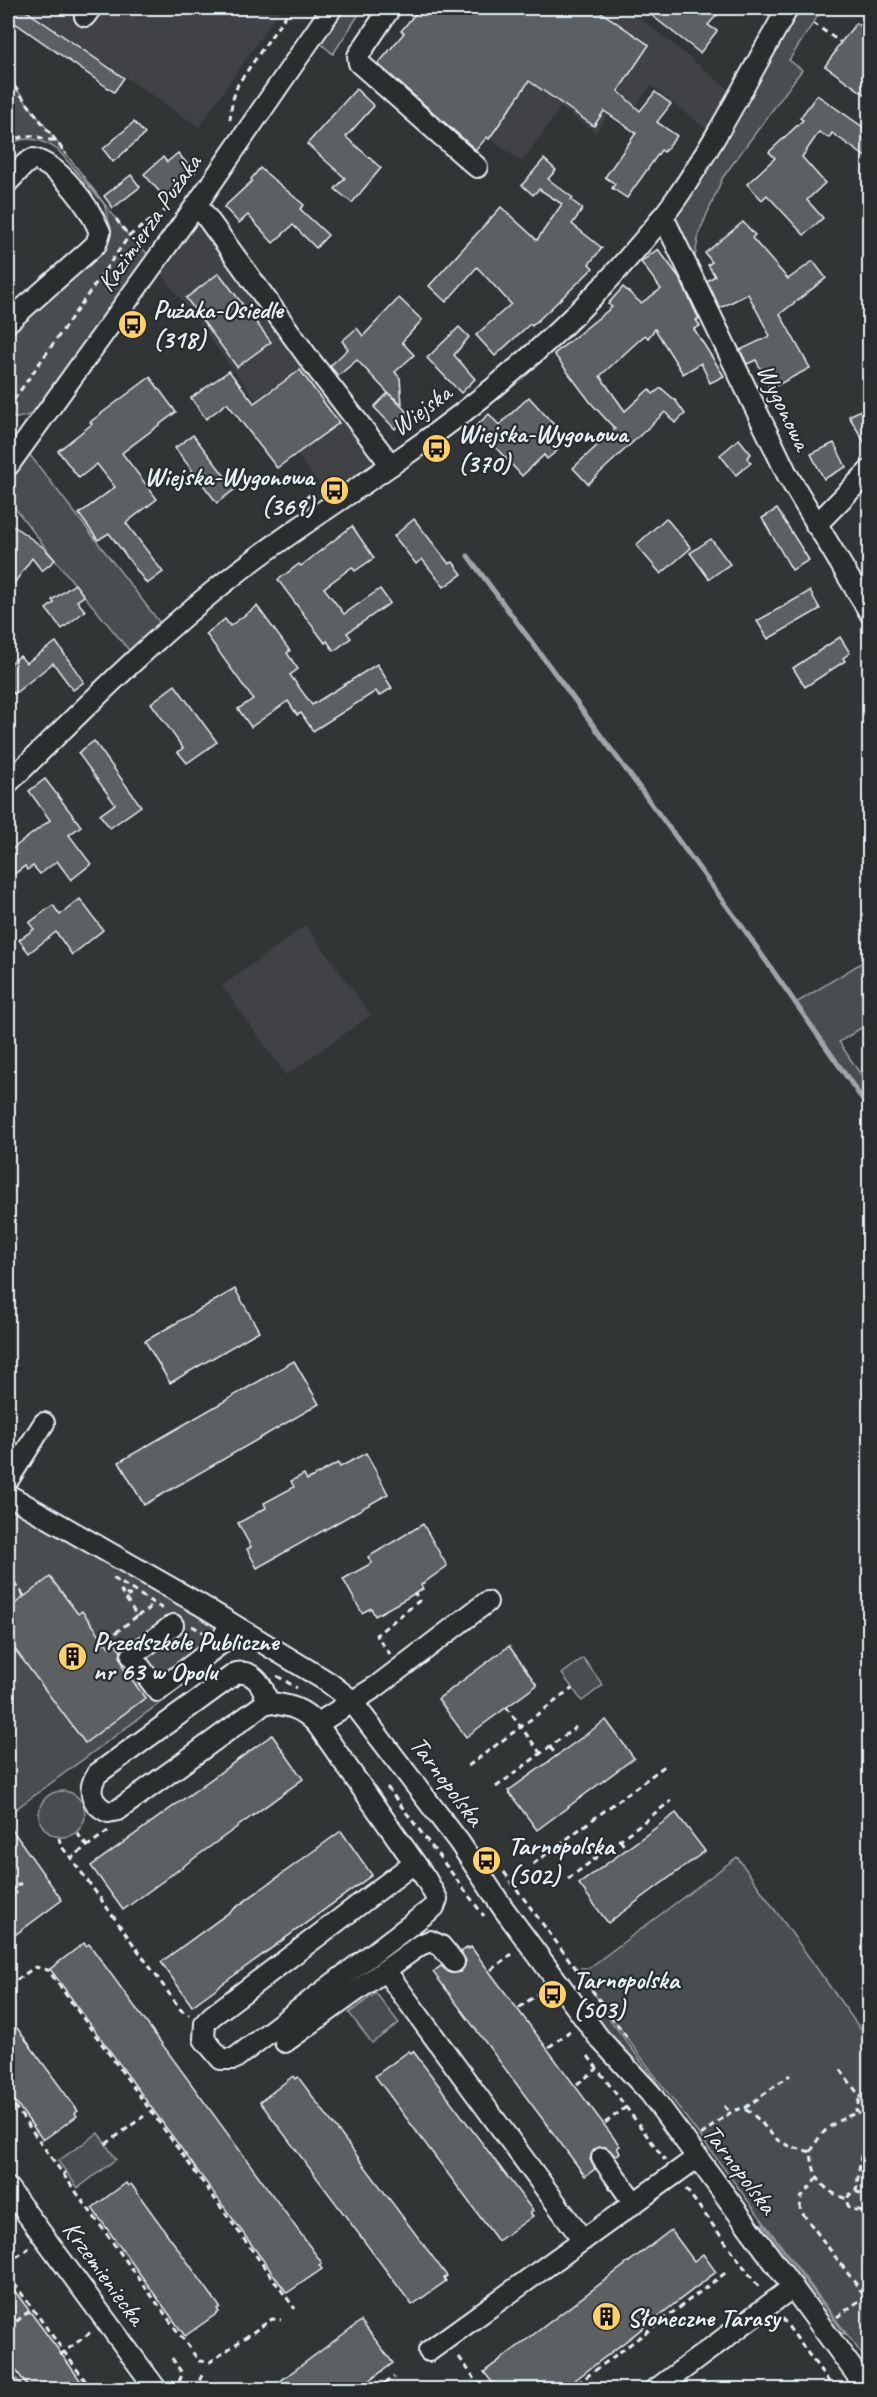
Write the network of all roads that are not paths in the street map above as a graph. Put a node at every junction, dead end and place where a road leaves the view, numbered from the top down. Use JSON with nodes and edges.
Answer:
{"nodes":[{"id":1,"x":332,"y":8,"type":"edge"},
{"id":2,"x":390,"y":8,"type":"edge"},
{"id":3,"x":788,"y":8,"type":"edge"},
{"id":4,"x":477,"y":167,"type":"dead end"},
{"id":5,"x":8,"y":183,"type":"edge"},
{"id":6,"x":197,"y":204,"type":"junction"},
{"id":7,"x":661,"y":218,"type":"junction"},
{"id":8,"x":8,"y":322,"type":"edge"},
{"id":9,"x":9,"y":460,"type":"edge"},
{"id":10,"x":392,"y":465,"type":"junction"},
{"id":11,"x":870,"y":470,"type":"edge"},
{"id":12,"x":816,"y":525,"type":"junction"},
{"id":13,"x":870,"y":613,"type":"edge"},
{"id":14,"x":8,"y":783,"type":"edge"},
{"id":15,"x":44,"y":1423,"type":"dead end"},
{"id":16,"x":8,"y":1480,"type":"edge"},
{"id":17,"x":8,"y":1495,"type":"edge"},
{"id":18,"x":488,"y":1602,"type":"dead end"},
{"id":19,"x":231,"y":1624,"type":"junction"},
{"id":20,"x":173,"y":1625,"type":"dead end"},
{"id":21,"x":267,"y":1702,"type":"junction"},
{"id":22,"x":352,"y":1702,"type":"junction"},
{"id":23,"x":317,"y":1724,"type":"junction"},
{"id":24,"x":414,"y":1863,"type":"junction"},
{"id":25,"x":454,"y":1962,"type":"dead end"},
{"id":26,"x":385,"y":1970,"type":"junction"},
{"id":27,"x":285,"y":2042,"type":"dead end"},
{"id":28,"x":698,"y":2157,"type":"junction"},
{"id":29,"x":602,"y":2158,"type":"dead end"},
{"id":30,"x":8,"y":2188,"type":"edge"},
{"id":31,"x":634,"y":2203,"type":"junction"},
{"id":32,"x":583,"y":2240,"type":"junction"},
{"id":33,"x":793,"y":2287,"type":"junction"},
{"id":34,"x":429,"y":2351,"type":"dead end"},
{"id":35,"x":161,"y":2386,"type":"edge"},
{"id":36,"x":656,"y":2390,"type":"edge"},
{"id":37,"x":868,"y":2390,"type":"edge"}],
"edges":[{"from":1,"to":6,"type":"street","name":"Kazimierza Pużaka"},
{"from":2,"to":4,"type":"street"},
{"from":3,"to":7,"type":"street","name":"Wiejska"},
{"from":5,"to":8,"type":"street"},
{"from":6,"to":9,"type":"street","name":"Kazimierza Pużaka"},
{"from":6,"to":10,"type":"street"},
{"from":7,"to":10,"type":"street","name":"Wiejska"},
{"from":7,"to":12,"type":"street","name":"Wygonowa"},
{"from":10,"to":14,"type":"street","name":"Wiejska"},
{"from":11,"to":12,"type":"street"},
{"from":12,"to":13,"type":"street","name":"Wygonowa"},
{"from":15,"to":16,"type":"street"},
{"from":17,"to":19,"type":"street","name":"Tarnopolska"},
{"from":18,"to":22,"type":"street"},
{"from":19,"to":20,"type":"street"},
{"from":19,"to":22,"type":"street","name":"Tarnopolska"},
{"from":21,"to":21,"type":"street"},
{"from":21,"to":23,"type":"street"},
{"from":22,"to":23,"type":"street"},
{"from":22,"to":28,"type":"street","name":"Tarnopolska"},
{"from":23,"to":24,"type":"street"},
{"from":24,"to":24,"type":"street"},
{"from":25,"to":26,"type":"street"},
{"from":26,"to":27,"type":"street"},
{"from":26,"to":32,"type":"street"},
{"from":28,"to":31,"type":"street"},
{"from":28,"to":33,"type":"street","name":"Tarnopolska"},
{"from":29,"to":31,"type":"street"},
{"from":30,"to":35,"type":"street","name":"Krzemieniecka"},
{"from":31,"to":32,"type":"street"},
{"from":32,"to":34,"type":"street"},
{"from":33,"to":36,"type":"street"},
{"from":33,"to":37,"type":"street","name":"Tarnopolska"}]}
